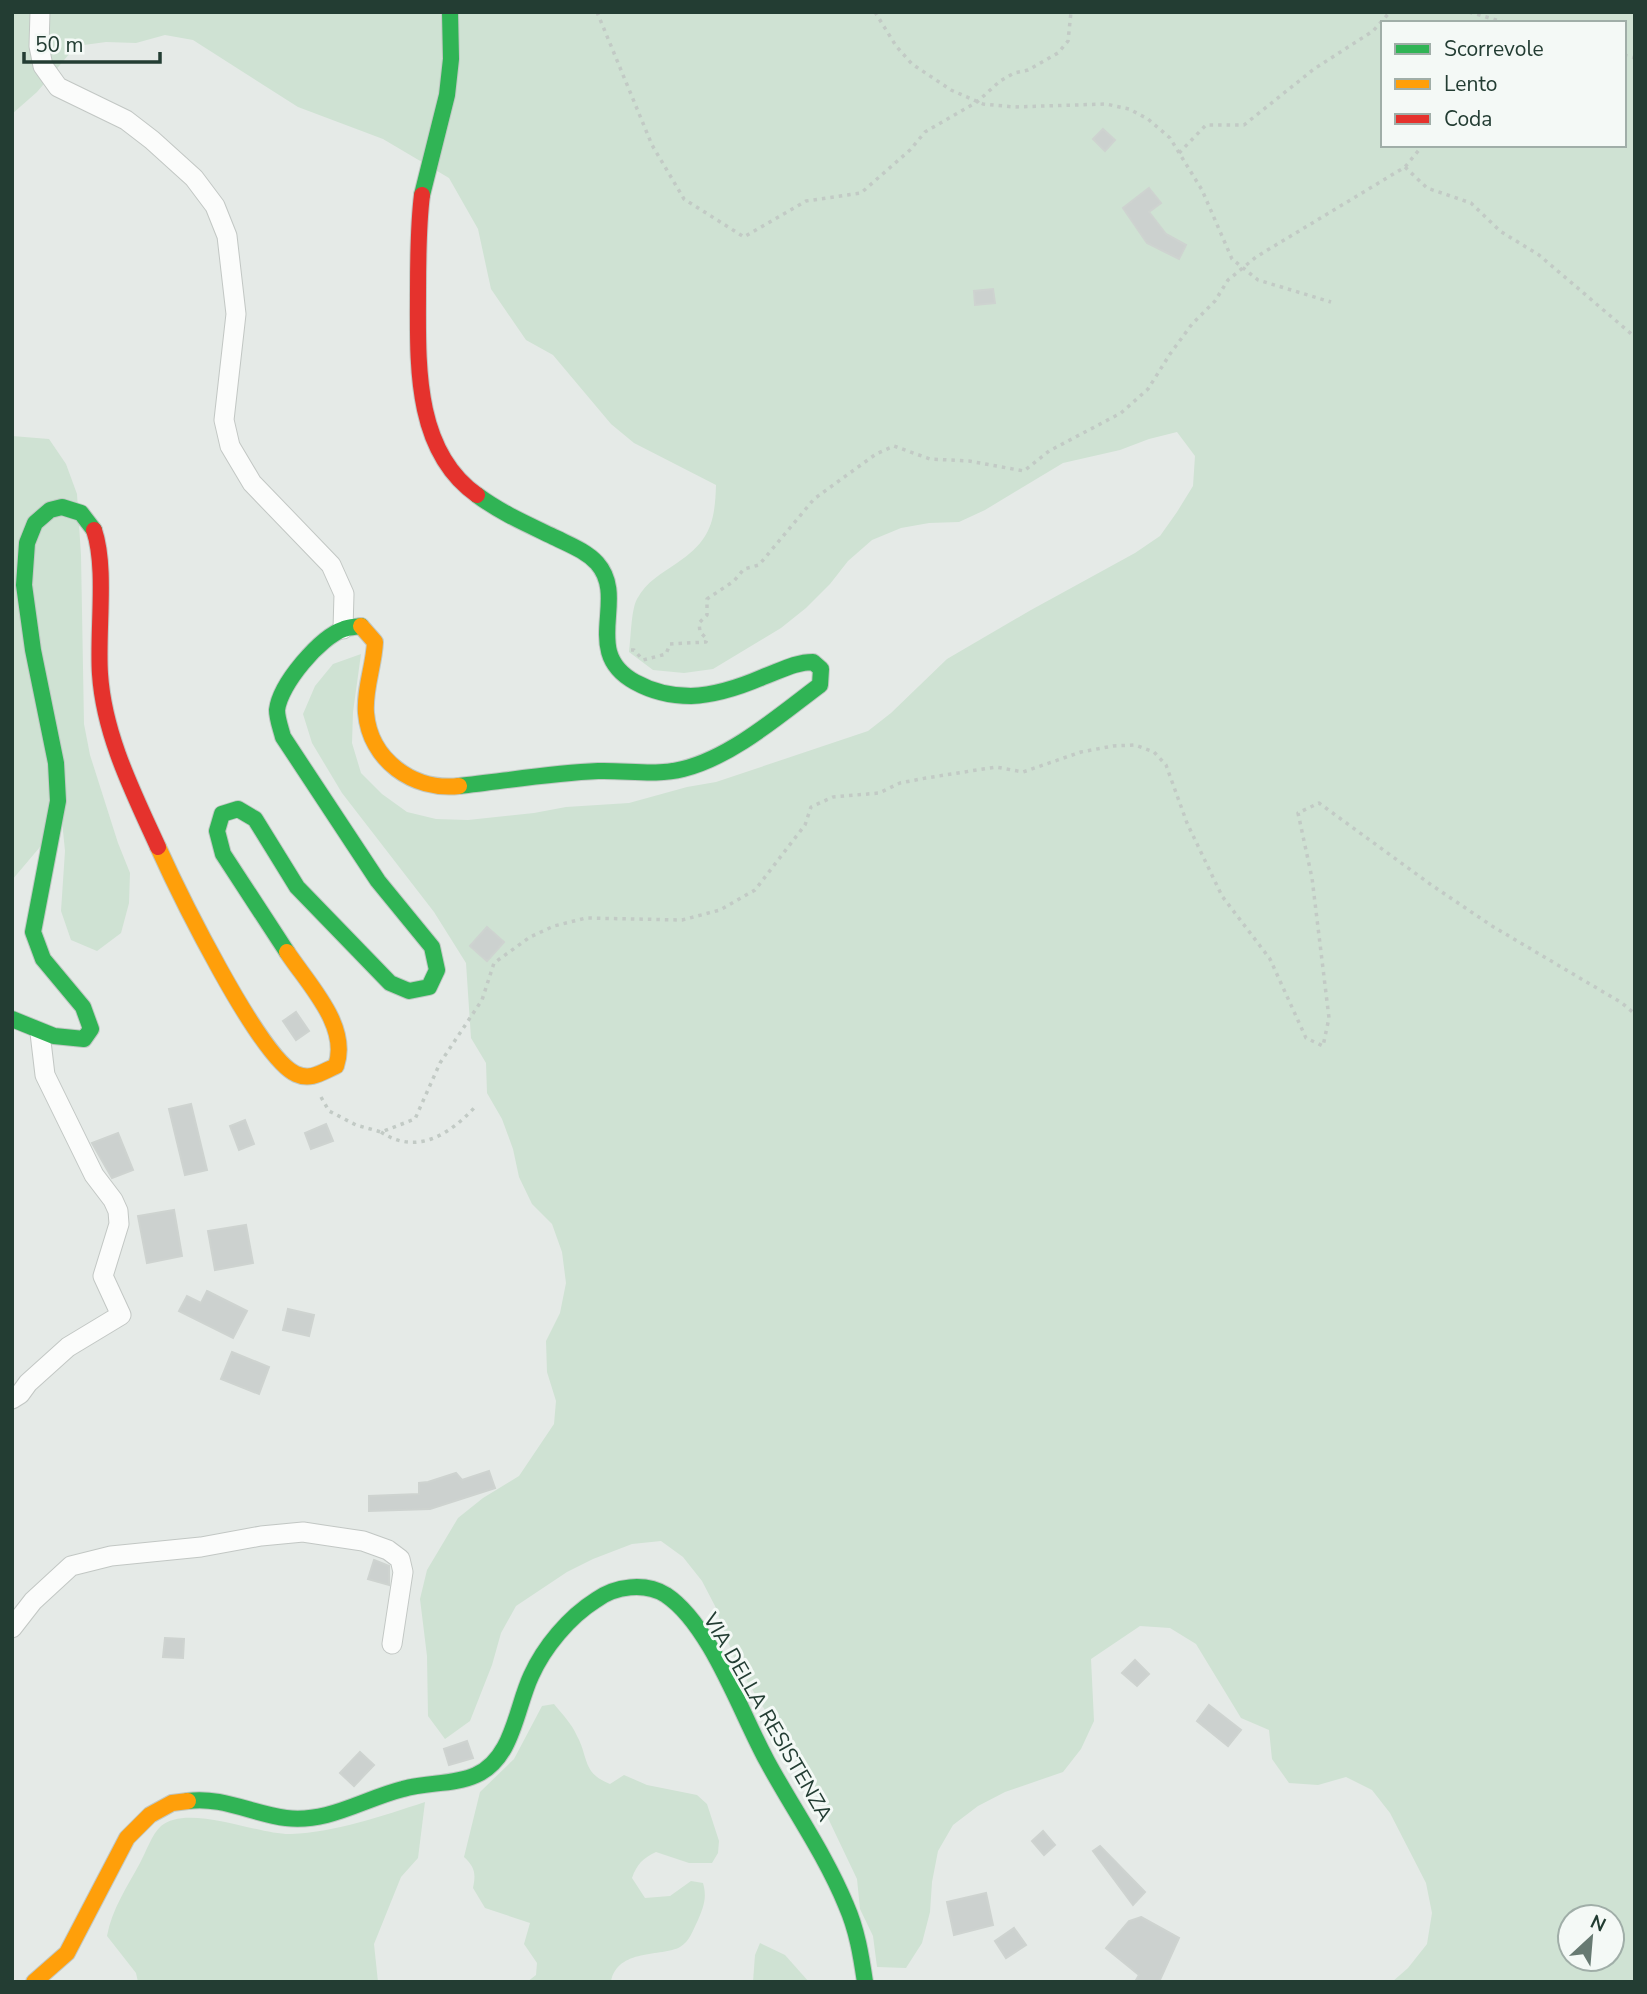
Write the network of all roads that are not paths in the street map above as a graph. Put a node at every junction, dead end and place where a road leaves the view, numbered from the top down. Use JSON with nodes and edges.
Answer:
{"nodes":[{"id":1,"x":40,"y":12,"type":"edge"},
{"id":2,"x":450,"y":12,"type":"edge"},
{"id":3,"x":343,"y":629,"type":"junction"},
{"id":4,"x":12,"y":1018,"type":"edge"},
{"id":5,"x":40,"y":1033,"type":"junction"},
{"id":6,"x":12,"y":1399,"type":"edge"},
{"id":7,"x":12,"y":1628,"type":"edge"},
{"id":8,"x":392,"y":1644,"type":"dead end"},
{"id":9,"x":34,"y":1982,"type":"edge"},
{"id":10,"x":865,"y":1982,"type":"edge"}],
"edges":[{"from":1,"to":3,"type":"street"},
{"from":2,"to":3,"type":"street"},
{"from":3,"to":5,"type":"street"},
{"from":4,"to":5,"type":"street"},
{"from":5,"to":6,"type":"street"},
{"from":7,"to":8,"type":"street"},
{"from":9,"to":10,"type":"street","name":"VIA DELLA RESISTENZA"}]}
